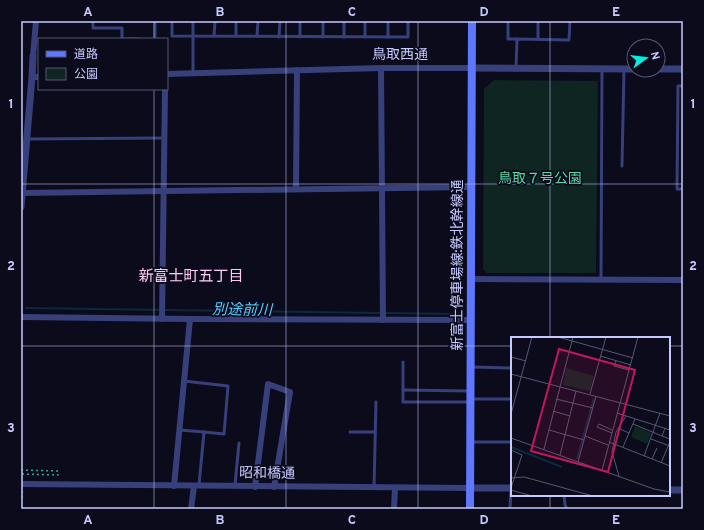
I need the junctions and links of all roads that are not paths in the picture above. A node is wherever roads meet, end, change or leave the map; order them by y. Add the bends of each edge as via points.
1 (36, 21) edge
2 (93, 21) edge
3 (155, 21) edge
4 (172, 21) edge
5 (193, 21) edge
6 (215, 21) edge
7 (236, 21) edge
8 (258, 21) edge
9 (280, 21) edge
10 (300, 21) edge
11 (323, 21) edge
12 (344, 21) edge
13 (365, 21) edge
14 (388, 21) edge
15 (408, 21) edge
16 (472, 21) edge
17 (508, 21) edge
18 (538, 21) edge
19 (570, 21) edge
20 (193, 36) junction
21 (214, 36) junction
22 (236, 36) junction
23 (257, 36) junction
24 (279, 36) junction
25 (300, 37) junction
26 (323, 37) junction
27 (344, 37) junction
28 (365, 37) junction
29 (388, 37) junction
30 (122, 38) edge
31 (154, 38) edge
32 (516, 39) junction
33 (538, 39) junction
34 (33, 56) joint
35 (381, 68) junction
36 (472, 68) junction
37 (516, 68) junction
38 (602, 69) junction
39 (624, 69) joint
40 (666, 69) edge
41 (683, 69) edge
42 (297, 70) junction
43 (193, 73) junction
44 (168, 74) edge
45 (36, 77) edge
46 (683, 86) edge
47 (165, 90) edge
48 (164, 138) junction
49 (27, 139) junction
50 (622, 166) dead end
51 (471, 187) junction
52 (382, 188) junction
53 (296, 189) junction
54 (683, 189) edge
55 (163, 191) junction
56 (22, 193) junction
57 (21, 207) edge
58 (471, 279) junction
59 (601, 280) junction
60 (683, 280) edge
61 (21, 317) edge
62 (162, 319) junction
63 (190, 320) junction
64 (382, 320) junction
65 (471, 320) junction
66 (403, 362) dead end
67 (471, 367) junction
68 (511, 368) edge
69 (184, 382) junction
70 (403, 390) junction
71 (471, 397) junction
72 (511, 399) edge
73 (376, 402) dead end
74 (180, 430) junction
75 (204, 432) junction
76 (350, 432) dead end
77 (375, 432) junction
78 (470, 442) junction
79 (511, 442) edge
80 (239, 443) dead end
81 (21, 484) edge
82 (174, 486) junction
83 (196, 486) junction
84 (234, 486) junction
85 (255, 487) junction
86 (274, 487) junction
87 (374, 488) junction
88 (395, 488) junction
89 (470, 488) junction
90 (511, 488) edge
91 (670, 490) edge
92 (683, 490) edge
93 (564, 496) edge
94 (191, 509) edge
95 (394, 509) edge
96 (470, 509) edge
97 (510, 509) edge
98 (567, 509) edge

1 - 34 street
2 - 30 lane via 93,28 122,28
3 - 31 lane
4 - 20 lane via 172,36
5 - 20 lane
6 - 21 lane
7 - 22 lane
8 - 23 lane
9 - 24 lane
10 - 25 lane
11 - 26 lane
12 - 27 lane
13 - 28 lane
14 - 29 lane
15 - 29 lane via 408,37
16 - 36 main road, 新富士停車場線:鉄北幹線通
17 - 32 lane via 508,39
18 - 33 lane
19 - 33 lane via 570,40
20 - 21 lane
20 - 43 lane
21 - 22 lane
22 - 23 lane
23 - 24 lane
24 - 25 lane
25 - 26 lane
26 - 27 lane
27 - 28 lane
28 - 29 lane
32 - 33 lane
32 - 37 lane
34 - 45 street
35 - 36 street, 鳥取西通
35 - 42 street, 鳥取西通
35 - 52 street
36 - 37 street, 鳥取西通
36 - 51 main road, 新富士停車場線:鉄北幹線通
37 - 38 street, 鳥取西通
38 - 39 street, 鳥取西通
38 - 59 lane
39 - 50 lane
40 - 41 street
42 - 43 street, 鳥取西通
42 - 53 street
43 - 44 street, 鳥取西通
45 - 49 street
46 - 54 lane via 678,86 678,188
47 - 48 street
48 - 49 lane
48 - 55 street
49 - 56 street
51 - 52 street
51 - 58 main road, 新富士停車場線:鉄北幹線通
52 - 53 street
52 - 64 street
53 - 55 street
55 - 56 street
55 - 62 street
56 - 57 street
58 - 59 street
58 - 65 main road, 新富士停車場線:鉄北幹線通
59 - 60 street
61 - 62 street
62 - 63 street
63 - 64 street
63 - 69 street
64 - 65 street
65 - 67 main road, 新富士停車場線:鉄北幹線通
66 - 70 lane
67 - 68 lane
67 - 71 main road, 新富士停車場線:鉄北幹線通
69 - 74 street
69 - 75 lane via 228,386 224,434
70 - 71 lane
70 - 71 lane via 404,402
71 - 72 lane
71 - 78 main road, 新富士停車場線:鉄北幹線通
73 - 77 lane
74 - 75 lane
74 - 82 street
75 - 83 lane
76 - 77 lane
77 - 87 lane
78 - 79 lane
78 - 89 main road, 新富士停車場線:鉄北幹線通
80 - 84 lane
81 - 82 street, 昭和橋通
82 - 83 street, 昭和橋通
83 - 84 street, 昭和橋通
83 - 94 street
84 - 85 street, 昭和橋通
85 - 86 street, 昭和橋通
85 - 86 street via 268,384 290,392
86 - 87 street, 昭和橋通
87 - 88 street, 昭和橋通
88 - 89 street, 昭和橋通
88 - 95 street
89 - 90 street, 昭和橋通
89 - 96 main road, 新富士停車場線:鉄北幹線通
90 - 97 lane
91 - 92 street
93 - 98 lane

